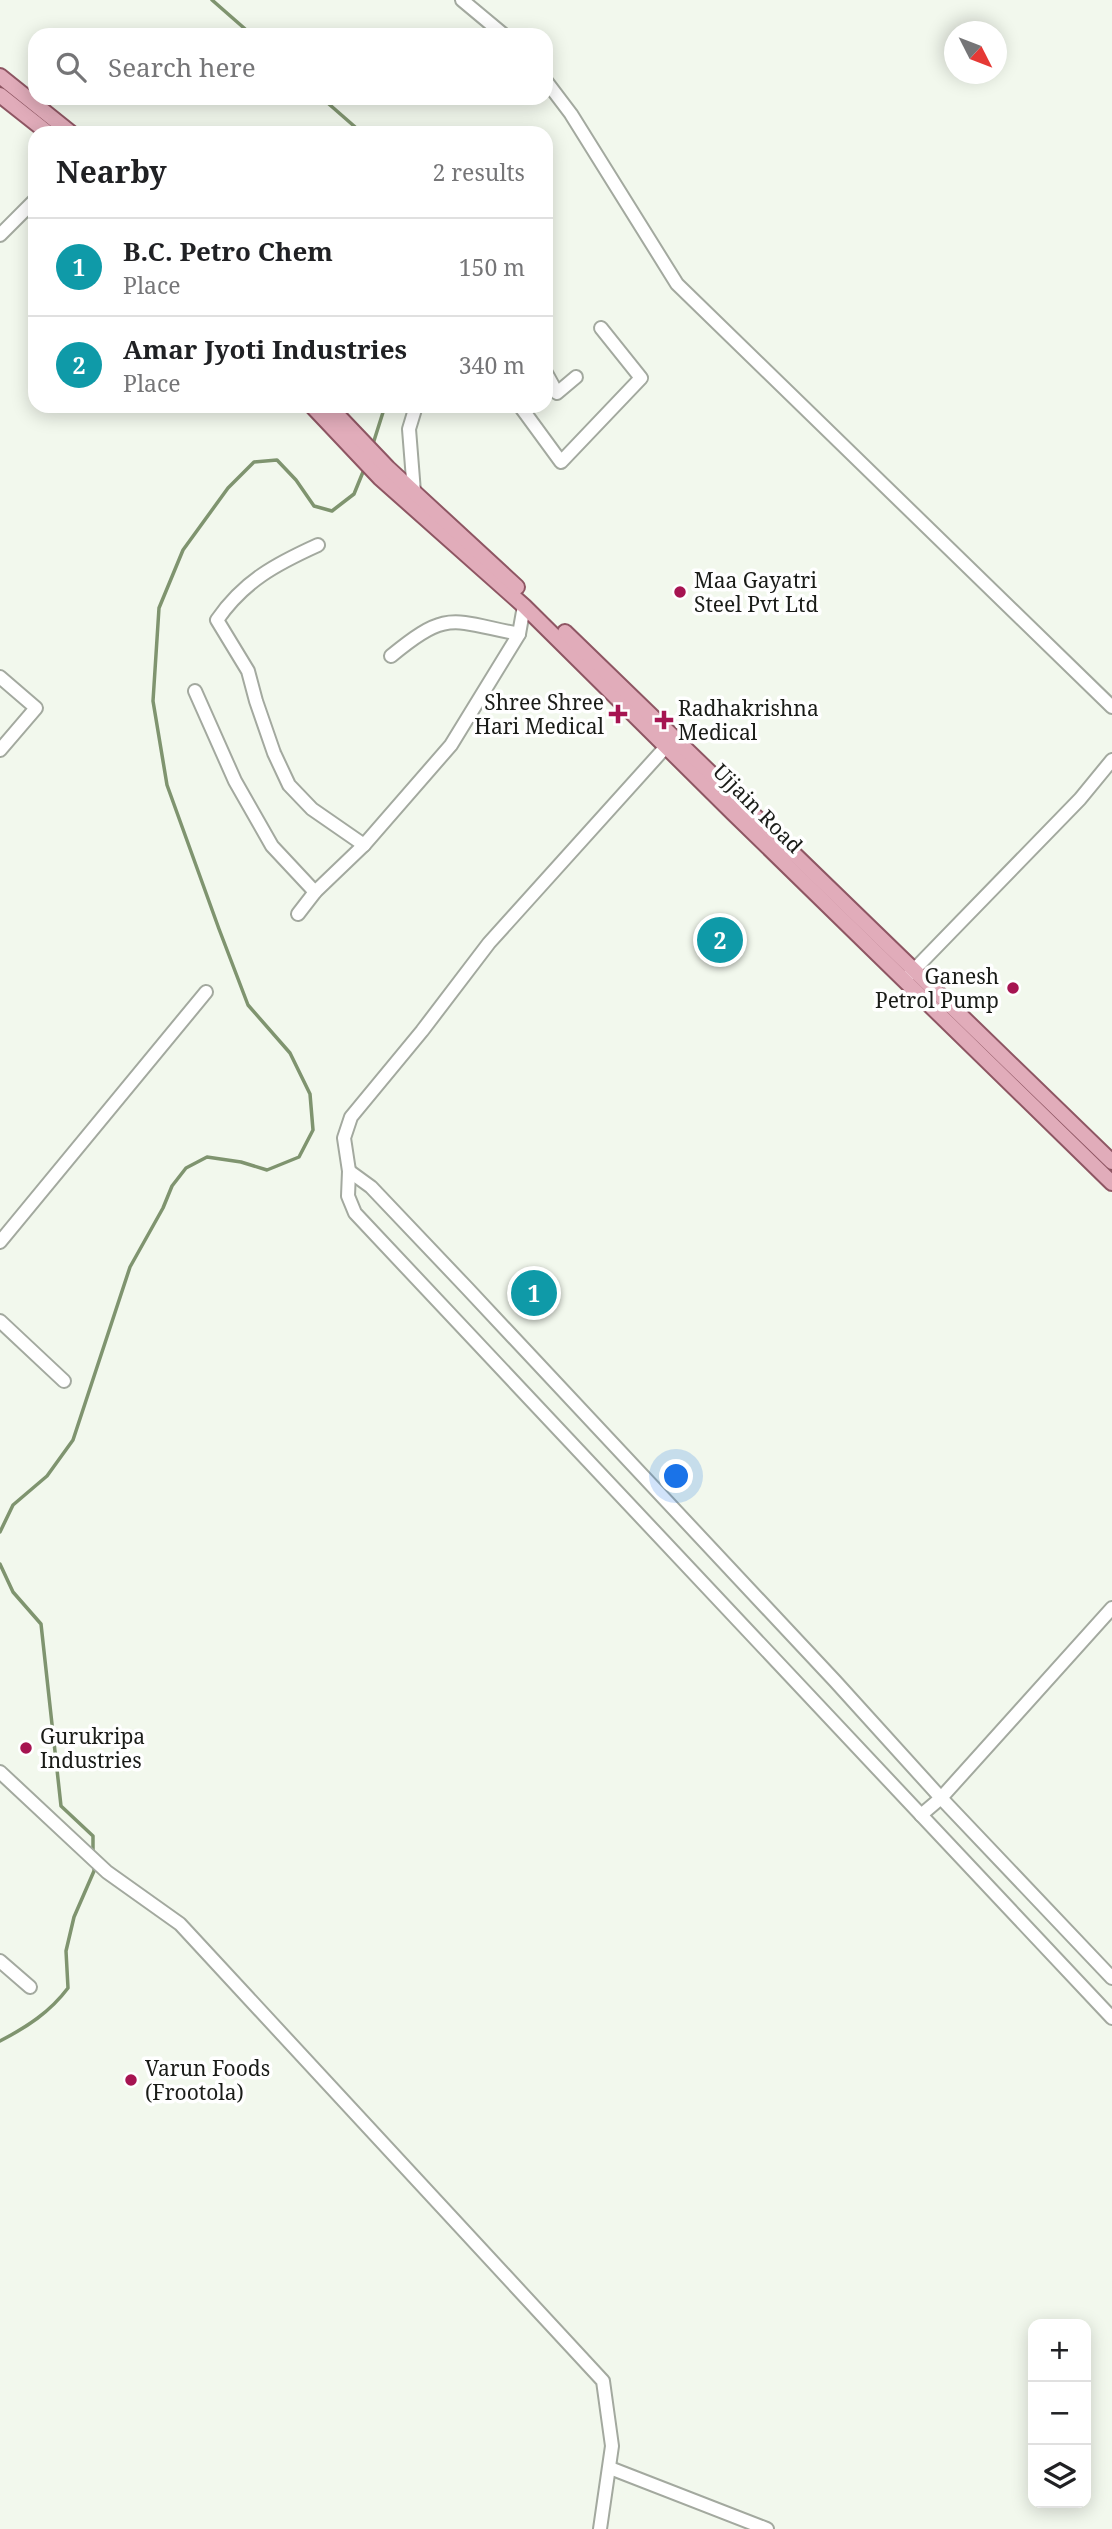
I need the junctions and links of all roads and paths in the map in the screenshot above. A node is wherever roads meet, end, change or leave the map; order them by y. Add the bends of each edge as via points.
1 (462, 0) edge
2 (495, 28) edge
3 (0, 76) edge
4 (553, 90) edge
5 (0, 95) edge
6 (28, 98) edge
7 (36, 105) edge
8 (39, 126) edge
9 (62, 126) edge
10 (28, 207) edge
11 (0, 235) edge
12 (601, 328) dead end
13 (576, 377) dead end
14 (553, 386) edge
15 (320, 413) edge
16 (334, 413) edge
17 (414, 413) edge
18 (525, 413) edge
19 (358, 447) junction
20 (384, 473) junction
21 (414, 492) junction
22 (318, 545) dead end
23 (524, 606) junction
24 (519, 634) junction
25 (391, 656) dead end
26 (0, 677) edge
27 (195, 691) dead end
28 (1112, 707) edge
29 (670, 742) junction
30 (0, 750) edge
31 (1112, 760) edge
32 (364, 845) junction
33 (315, 892) junction
34 (298, 914) dead end
35 (909, 975) junction
36 (206, 992) dead end
37 (1112, 1162) edge
38 (349, 1171) junction
39 (1112, 1183) edge
40 (0, 1242) edge
41 (0, 1321) edge
42 (64, 1381) dead end
43 (1112, 1608) edge
44 (0, 1772) edge
45 (941, 1798) junction
46 (922, 1815) junction
47 (0, 1961) edge
48 (1112, 1978) edge
49 (30, 1987) dead end
50 (1112, 2018) edge
51 (610, 2468) junction
52 (600, 2529) edge
53 (767, 2529) edge

1 - 2 street
3 - 6 main road
4 - 28 street via 677,284
5 - 8 main road
7 - 9 main road
10 - 11 street
12 - 18 street via 641,378 561,462
13 - 14 street via 557,393
15 - 19 main road, Ujjain Road
16 - 19 main road, Ujjain Road
17 - 21 street via 409,429
19 - 20 main road, Ujjain Road
20 - 21 main road, Ujjain Road
20 - 23 main road, Ujjain Road
21 - 29 main road, Ujjain Road via 510,580
22 - 32 street via 275,564 248,584 217,620 248,671 289,785 312,809
23 - 24 street
23 - 29 main road, Ujjain Road
24 - 25 street via 468,622 442,623 423,631
24 - 32 street via 451,746
26 - 30 street via 36,708
27 - 33 street via 235,781 272,846
29 - 35 main road, Ujjain Road
29 - 38 street via 489,943 351,1117 344,1138
31 - 35 street via 1080,799
32 - 33 street
33 - 34 street
35 - 37 main road, Ujjain Road
35 - 39 main road, Ujjain Road
36 - 40 street
38 - 45 street via 371,1187 467,1288
38 - 46 street via 348,1196 355,1213
41 - 42 street
43 - 45 street
44 - 51 street via 107,1872 180,1924 603,2381 612,2446
45 - 46 street
45 - 48 street
46 - 50 street
47 - 49 street
51 - 52 street
51 - 53 street

